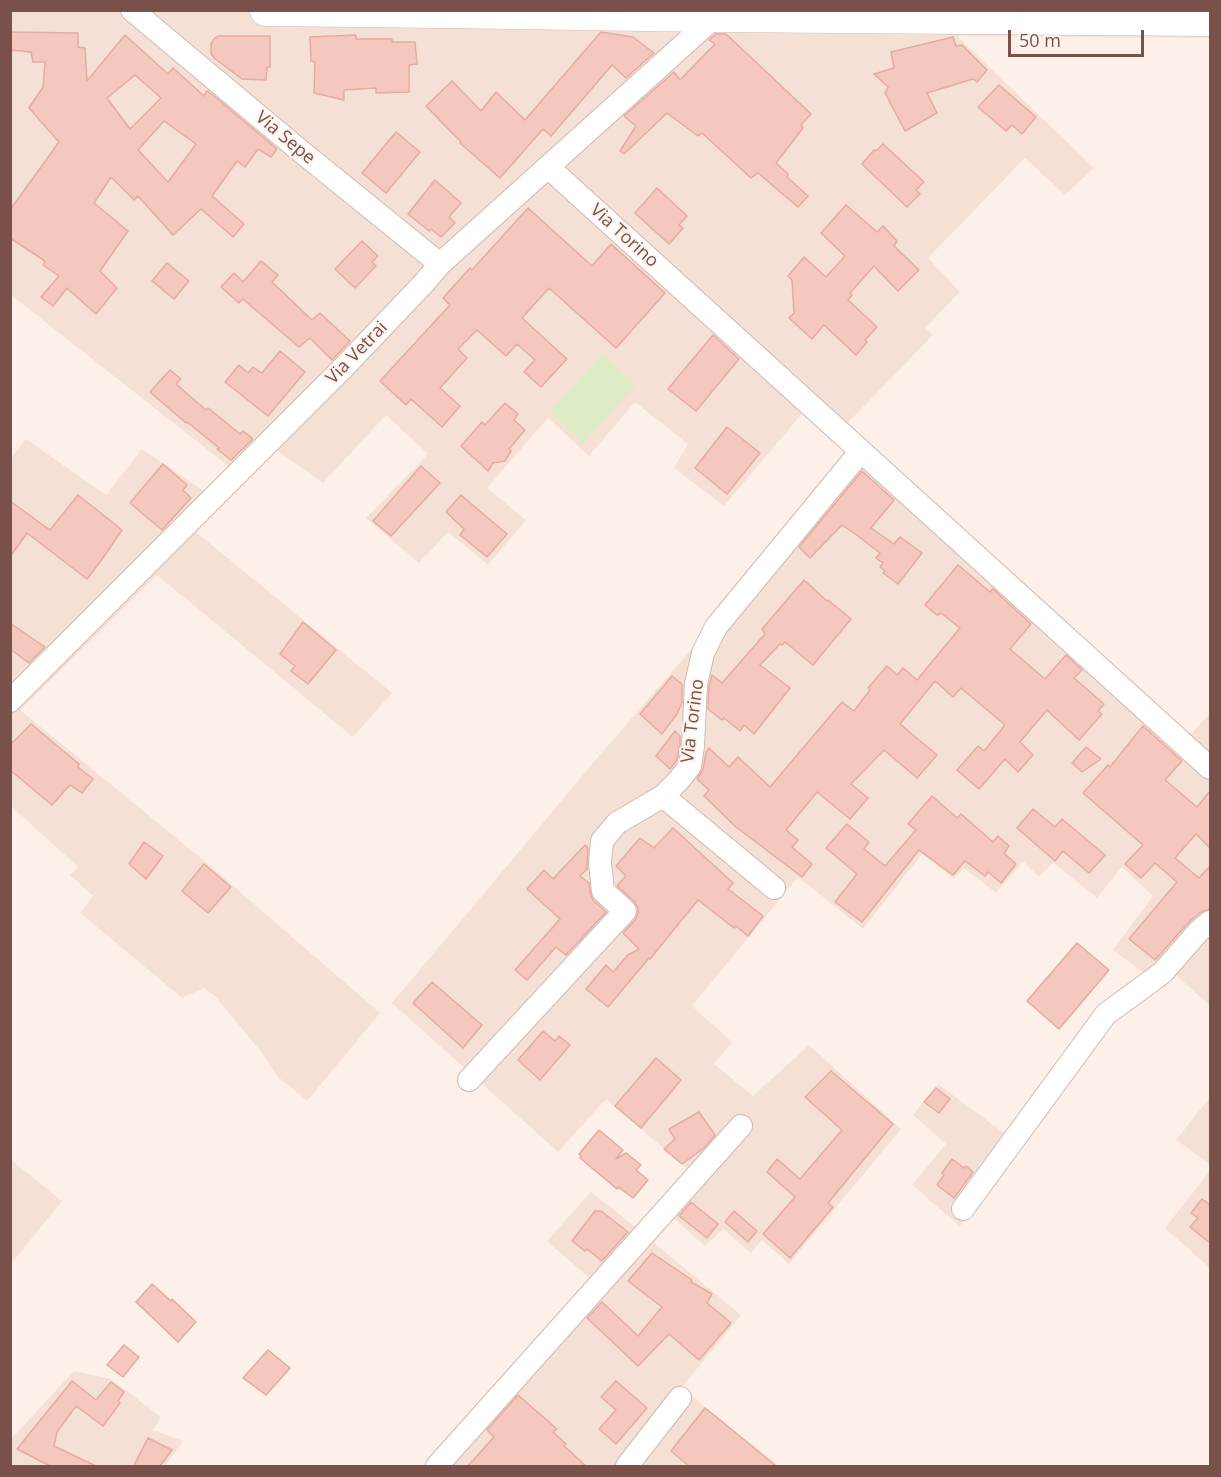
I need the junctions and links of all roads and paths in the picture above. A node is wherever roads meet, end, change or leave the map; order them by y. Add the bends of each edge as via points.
1 (132, 10) edge
2 (266, 10) edge
3 (718, 13) edge
4 (1210, 20) edge
5 (548, 167) junction
6 (440, 264) junction
7 (861, 451) junction
8 (10, 701) edge
9 (1210, 768) edge
10 (663, 796) junction
11 (774, 888) dead end
12 (1210, 922) edge
13 (470, 1080) dead end
14 (741, 1126) dead end
15 (963, 1209) dead end
16 (680, 1398) dead end
17 (437, 1467) edge
18 (627, 1467) edge

1 - 6 street, Via Sepe
2 - 3 main road
3 - 4 main road
3 - 5 street, Via Vetrai
5 - 6 street, Via Vetrai
5 - 7 street, Via Torino
6 - 8 street, Via Vetrai via 344,367
7 - 9 street, Via Torino
7 - 10 street, Via Torino via 716,627 703,653 696,684 690,766
10 - 11 street
10 - 13 street, Via Torino via 617,823 602,841 603,891 625,911
12 - 15 street via 1163,972 1106,1014
14 - 17 street
16 - 18 street

